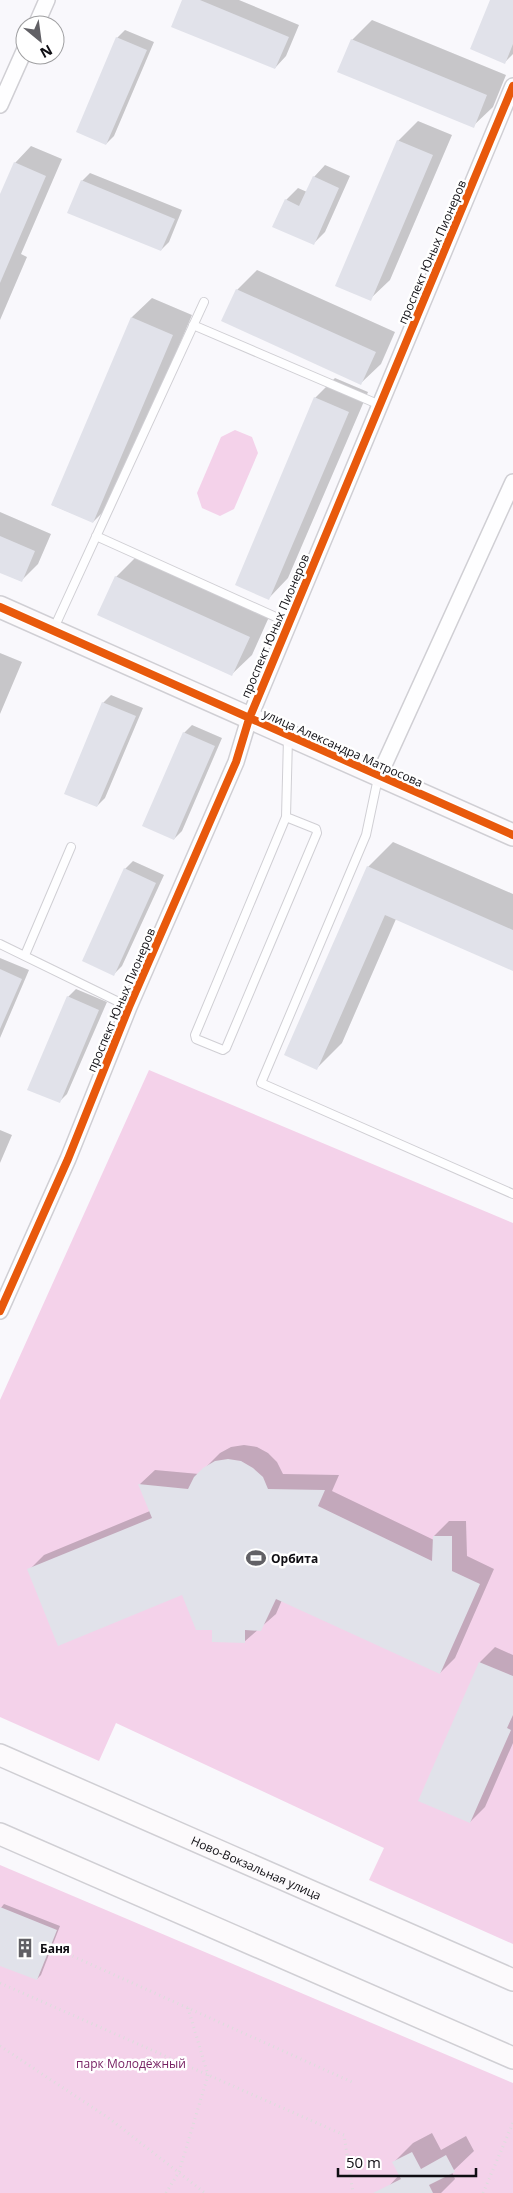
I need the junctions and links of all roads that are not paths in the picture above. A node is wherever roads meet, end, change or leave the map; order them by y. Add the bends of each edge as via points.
1 (47, 0) edge
2 (40, 15) edge
3 (18, 65) edge
4 (513, 86) edge
5 (0, 105) edge
6 (204, 302) dead end
7 (193, 325) junction
8 (380, 405) junction
9 (513, 482) edge
10 (96, 536) junction
11 (0, 606) edge
12 (289, 622) junction
13 (54, 630) junction
14 (248, 718) junction
15 (288, 736) junction
16 (379, 776) junction
17 (286, 817) junction
18 (513, 835) edge
19 (71, 847) dead end
20 (0, 944) edge
21 (25, 955) junction
22 (129, 1007) junction
23 (513, 1194) edge
24 (0, 1311) edge
25 (0, 1755) edge
26 (0, 1834) edge
27 (513, 1980) edge
28 (513, 2058) edge

1 - 2 street
3 - 5 street
4 - 8 street, проспект Юных Пионеров
6 - 7 lane
7 - 8 lane
7 - 10 lane
8 - 12 street, проспект Юных Пионеров
9 - 16 street
10 - 12 lane
10 - 13 lane
11 - 13 main road, улица Александра Матросова
12 - 14 street, проспект Юных Пионеров
13 - 14 main road, улица Александра Матросова
14 - 15 main road, улица Александра Матросова
14 - 22 street, проспект Юных Пионеров via 236,762
15 - 16 main road, улица Александра Матросова
15 - 17 lane
16 - 18 main road, улица Александра Матросова
16 - 23 lane via 366,835 260,1083
17 - 17 lane via 194,1035 196,1039 223,1050 317,833 316,829
19 - 21 lane
20 - 21 lane
21 - 22 lane
22 - 24 street, проспект Юных Пионеров via 68,1159
25 - 27 main road, Ново-Вокзальная улица
26 - 28 main road

